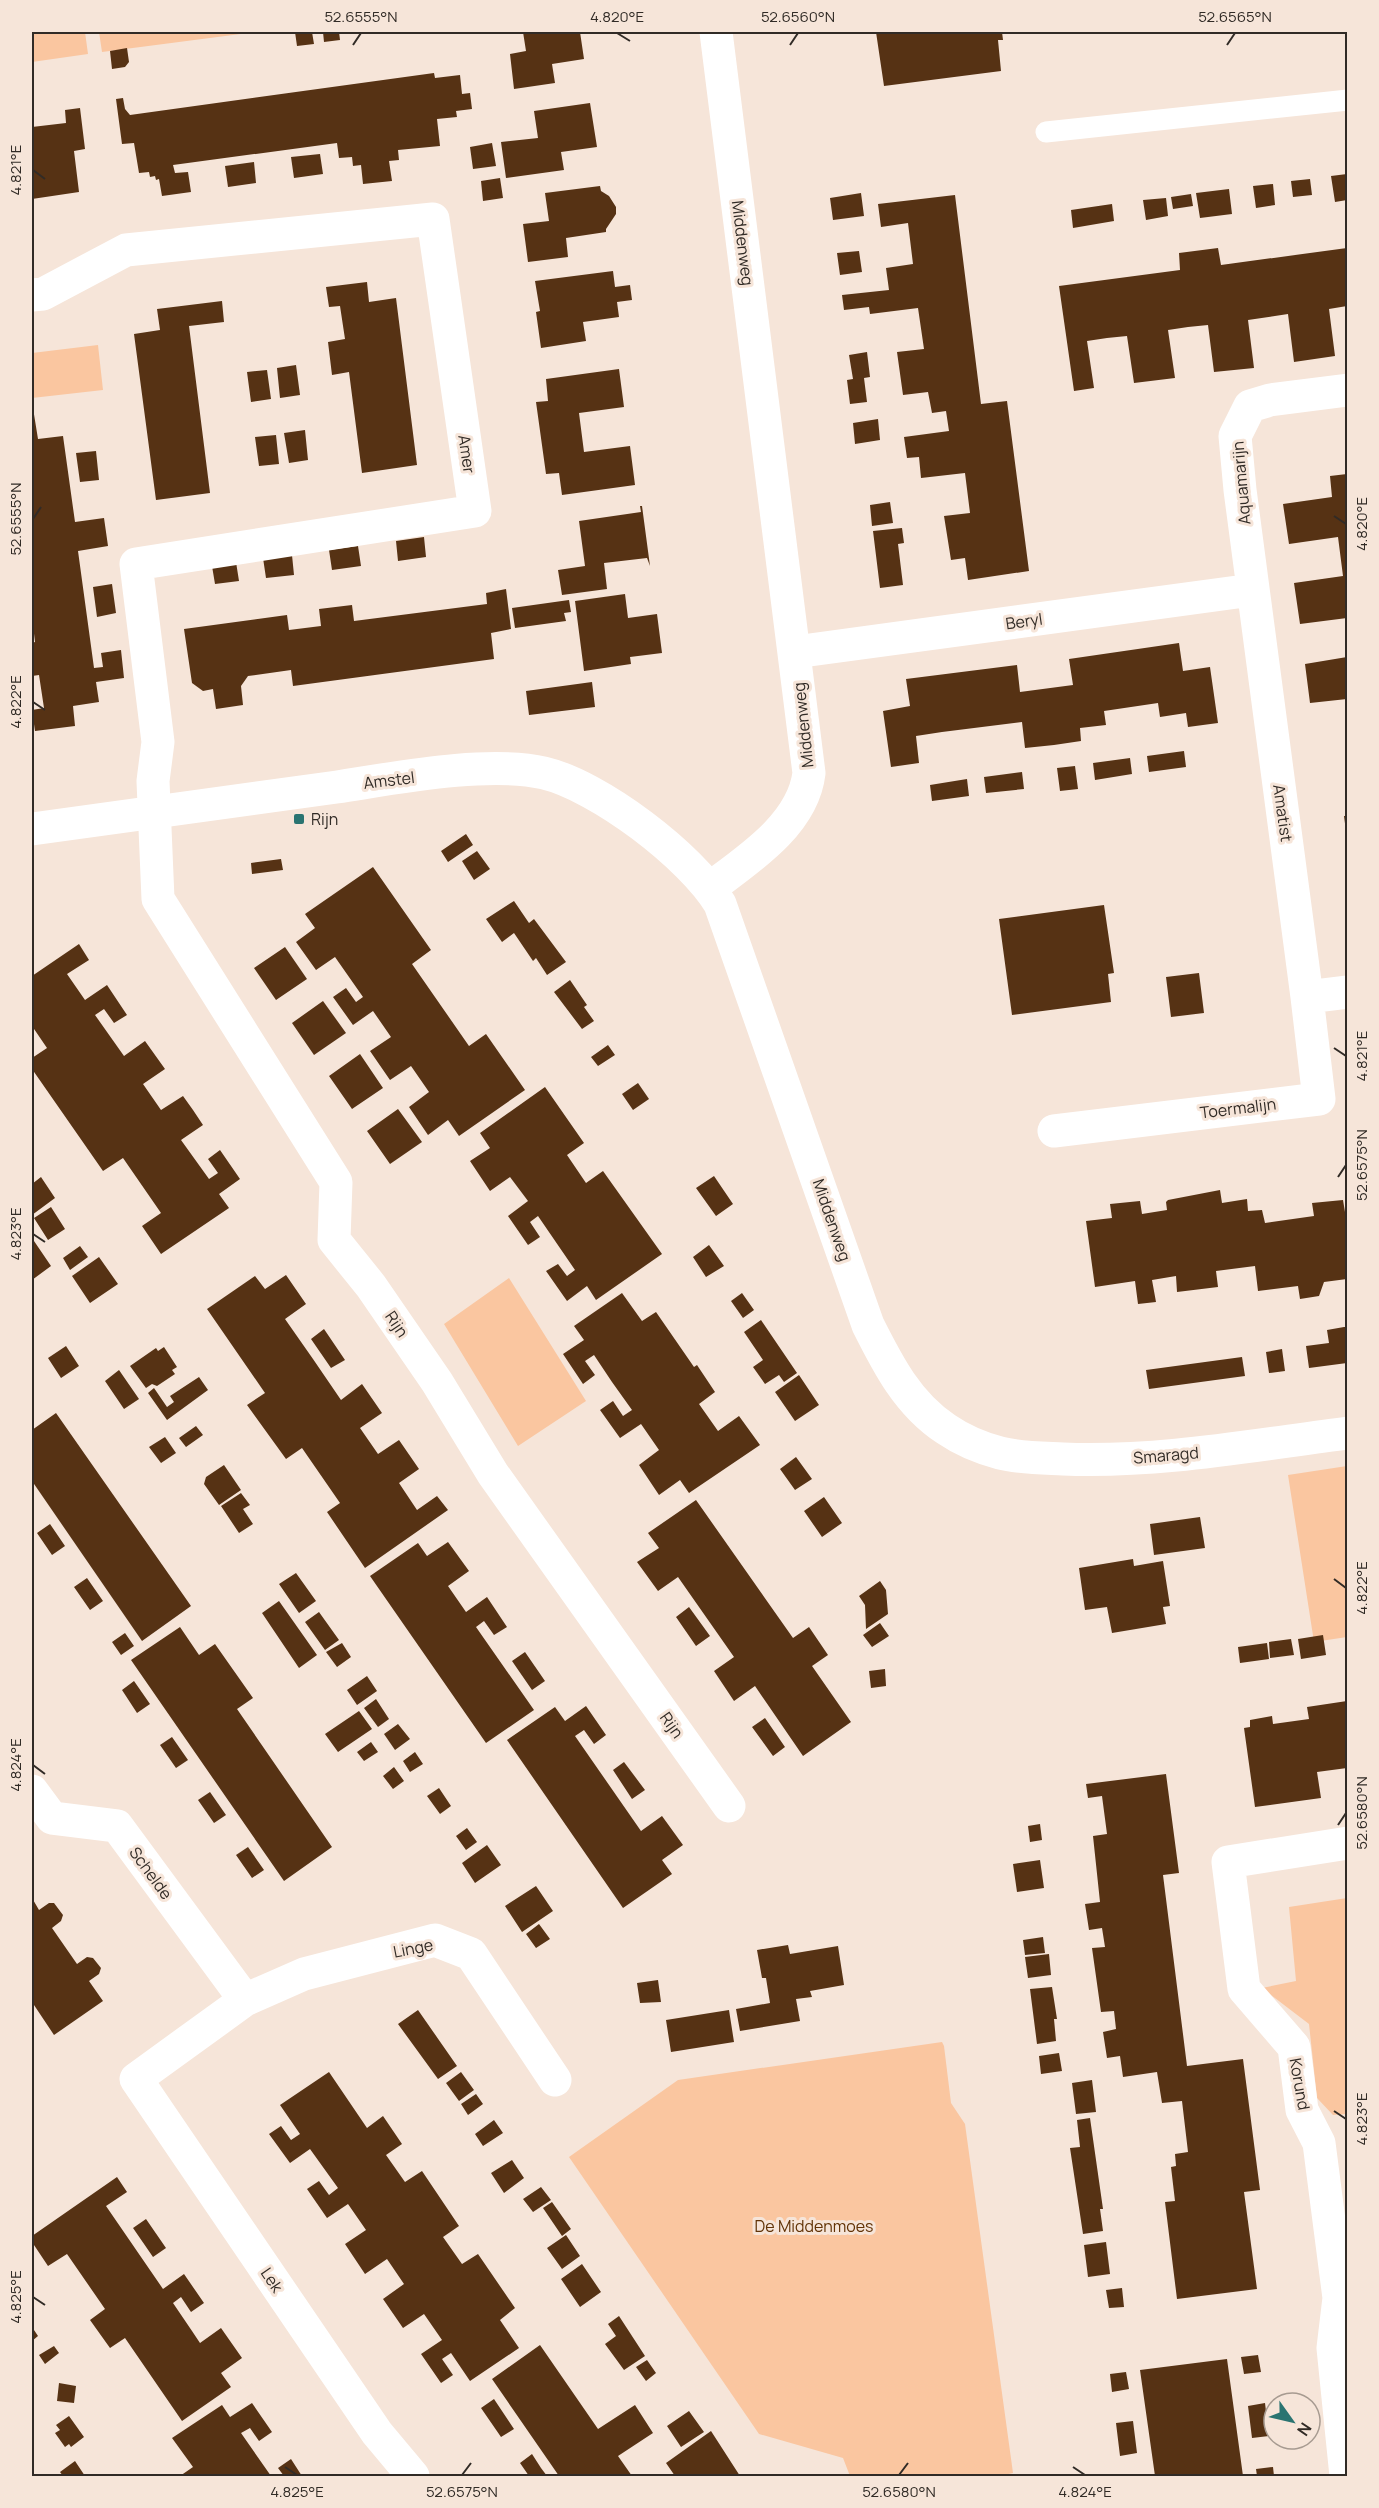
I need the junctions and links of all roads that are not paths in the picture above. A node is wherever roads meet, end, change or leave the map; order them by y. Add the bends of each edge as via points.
1 (716, 32) edge
2 (1347, 100) edge
3 (1046, 132) dead end
4 (32, 295) edge
5 (1347, 390) edge
6 (1252, 590) junction
7 (795, 652) junction
8 (154, 812) junction
9 (32, 829) edge
10 (710, 888) junction
11 (1347, 992) edge
12 (1307, 997) junction
13 (1054, 1131) dead end
14 (1347, 1433) edge
15 (984, 1448) joint
16 (32, 1791) edge
17 (729, 1806) dead end
18 (1347, 1843) edge
19 (245, 2000) junction
20 (136, 2079) joint
21 (555, 2080) dead end
22 (413, 2476) edge
23 (1346, 2476) edge

1 - 7 street, Middenweg
2 - 3 lane
4 - 8 street, Amer via 44,294 126,250 433,219 476,512 136,564 158,742
5 - 6 street, Aquamarijn via 1250,406 1235,436
6 - 7 street, Beryl
6 - 12 street, Amatist
7 - 10 street, Middenweg via 808,760 807,787 780,830
8 - 9 street, Amstel
8 - 10 street, Amstel via 406,777 525,770 546,774 602,800 683,857
8 - 17 street, Rijn via 158,899 336,1182 334,1240 437,1382 493,1474
10 - 15 street, Middenweg via 727,920 868,1325 909,1395 945,1428
11 - 12 street
12 - 13 street, Toermalijn via 1319,1099
14 - 15 street, Smaragd via 1140,1458 1022,1457
16 - 19 street, Schelde via 52,1818 117,1826
18 - 23 street, Korund via 1228,1862 1244,1989 1294,2047 1302,2110 1319,2143 1339,2298 1333,2348
19 - 20 street, Linge
19 - 21 street, Linge via 304,1974 435,1941 471,1954
20 - 22 street, Lek via 377,2433

